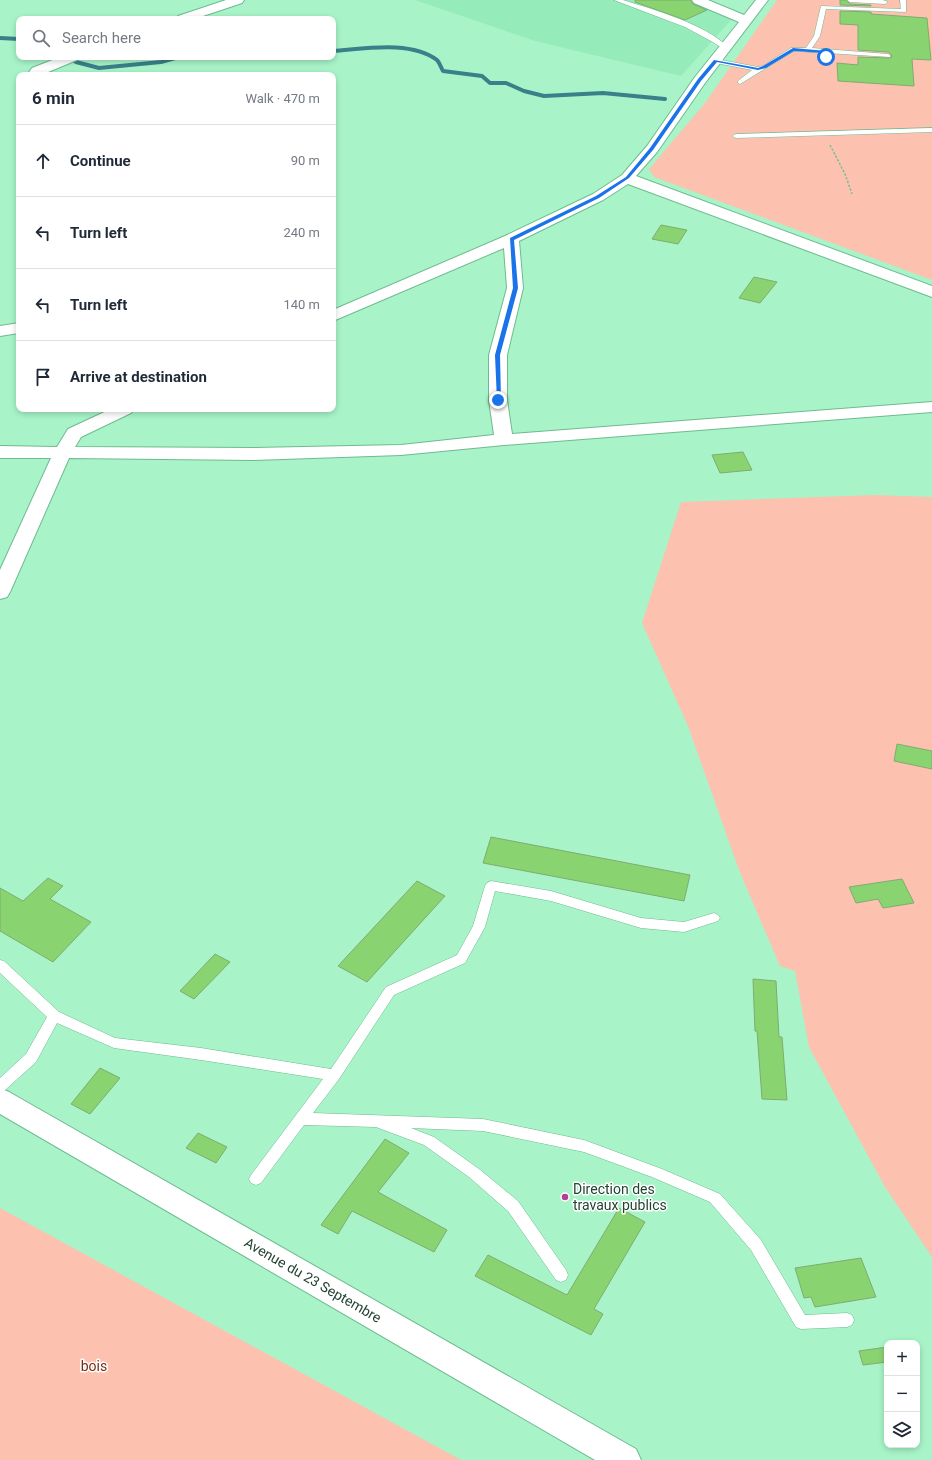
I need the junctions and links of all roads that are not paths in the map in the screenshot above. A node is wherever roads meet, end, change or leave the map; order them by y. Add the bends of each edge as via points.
1 (238, 0) edge
2 (617, 0) edge
3 (698, 0) edge
4 (761, 0) edge
5 (850, 0) edge
6 (903, 2) edge
7 (191, 16) edge
8 (746, 21) junction
9 (726, 48) junction
10 (807, 51) junction
11 (826, 52) junction
12 (888, 56) dead end
13 (64, 60) edge
14 (827, 60) dead end
15 (716, 61) junction
16 (758, 69) junction
17 (36, 72) edge
18 (740, 82) dead end
19 (932, 130) edge
20 (736, 136) dead end
21 (627, 178) junction
22 (511, 239) junction
23 (932, 292) edge
24 (336, 315) edge
25 (16, 328) edge
26 (0, 331) edge
27 (932, 407) edge
28 (119, 412) edge
29 (504, 440) junction
30 (0, 452) edge
31 (63, 452) junction
32 (0, 592) edge
33 (714, 918) dead end
34 (0, 965) edge
35 (54, 1016) junction
36 (334, 1075) junction
37 (0, 1086) edge
38 (0, 1100) edge
39 (301, 1119) junction
40 (376, 1121) junction
41 (256, 1179) dead end
42 (561, 1275) dead end
43 (846, 1320) dead end
44 (625, 1460) edge

1 - 7 street
2 - 9 lane via 692,26
3 - 8 street
4 - 8 street
5 - 6 lane
6 - 10 lane via 904,11 823,7 818,36
8 - 9 street
9 - 15 street
10 - 11 lane
10 - 16 lane via 793,50
11 - 12 lane
11 - 14 lane
13 - 17 street
15 - 16 lane
15 - 21 street via 652,149
16 - 18 lane
19 - 20 lane
21 - 22 street via 598,197
21 - 23 street
22 - 24 street
22 - 29 street via 515,288 498,355 498,400
25 - 26 street
27 - 29 street
28 - 31 street via 74,433
29 - 31 street via 401,450 254,454
30 - 31 street
31 - 32 street
33 - 36 lane via 684,927 641,924 551,896 491,886 480,927 460,959 390,991
34 - 35 lane
35 - 36 lane via 114,1043
35 - 37 lane via 30,1058
36 - 39 lane
38 - 44 street, Avenue du 23 Septembre
39 - 40 lane
39 - 41 lane
40 - 42 lane via 429,1141 474,1172 513,1206
40 - 43 lane via 483,1125 584,1146 656,1172 715,1198 756,1245 801,1322

